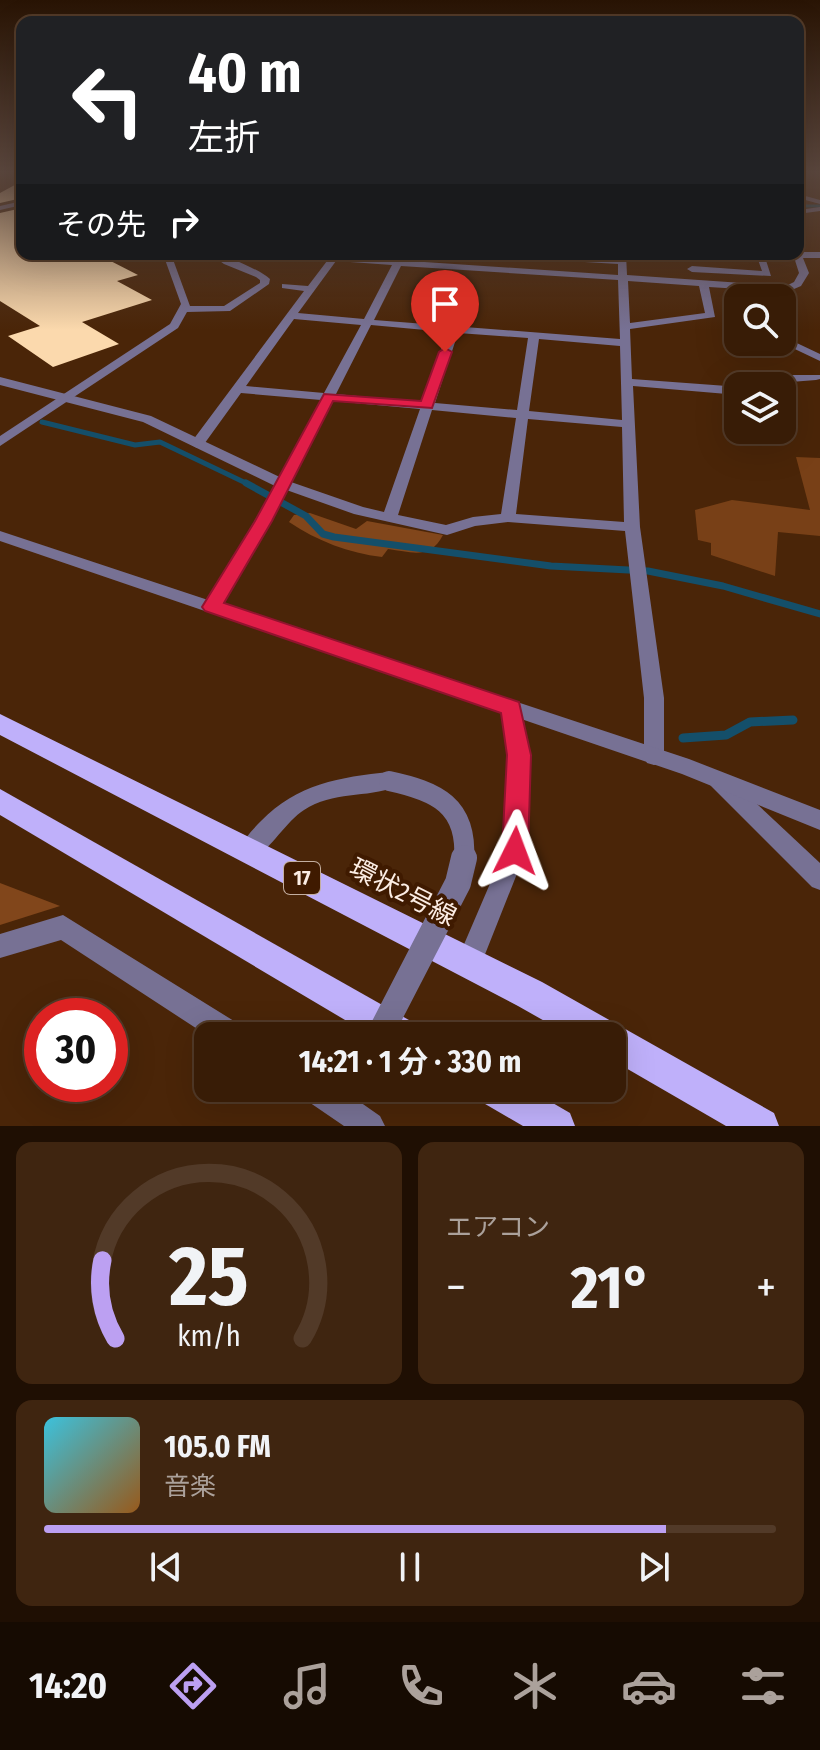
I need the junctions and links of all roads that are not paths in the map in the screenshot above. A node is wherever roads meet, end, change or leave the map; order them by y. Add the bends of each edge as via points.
1 (169, 260) edge
2 (220, 260) edge
3 (332, 260) joint
4 (622, 260) edge
5 (762, 260) edge
6 (800, 260) edge
7 (397, 265) junction
8 (692, 269) dead end
9 (623, 279) junction
10 (704, 285) junction
11 (285, 286) dead end
12 (311, 289) junction
13 (183, 309) junction
14 (292, 316) junction
15 (367, 321) junction
16 (454, 328) junction
17 (534, 335) junction
18 (624, 335) junction
19 (796, 346) edge
20 (820, 358) edge
21 (816, 377) dead end
22 (796, 378) edge
23 (0, 381) edge
24 (626, 382) junction
25 (240, 389) junction
26 (724, 390) edge
27 (329, 397) junction
28 (65, 398) junction
29 (427, 405) junction
30 (523, 415) junction
31 (628, 424) junction
32 (3, 438) edge
33 (197, 444) junction
34 (283, 484) junction
35 (508, 518) junction
36 (389, 519) junction
37 (632, 527) junction
38 (0, 536) edge
39 (212, 607) junction
40 (512, 708) junction
41 (0, 724) edge
42 (654, 757) junction
43 (717, 780) junction
44 (0, 801) edge
45 (820, 820) edge
46 (249, 851) junction
47 (820, 879) edge
48 (0, 946) edge
49 (469, 963) junction
50 (210, 1022) edge
51 (380, 1022) edge
52 (386, 1022) edge
53 (577, 1022) edge
54 (626, 1049) edge
55 (352, 1102) edge
56 (517, 1102) edge
57 (370, 1126) edge
58 (557, 1126) edge
59 (761, 1126) edge

1 - 13 street via 186,304
2 - 13 street via 269,282 226,309
3 - 7 street
3 - 12 street
4 - 9 street
5 - 8 street via 768,274
6 - 10 street via 804,273 787,289
7 - 9 street
7 - 15 street
9 - 10 street
9 - 18 street
10 - 18 street via 711,315
11 - 12 street
12 - 14 street
13 - 28 street via 174,326
14 - 15 street
14 - 25 street
15 - 16 street
15 - 27 street
16 - 17 street
16 - 29 street
17 - 18 street
17 - 30 street
18 - 24 street
19 - 20 street
21 - 22 street
23 - 28 street
24 - 26 street
24 - 31 street
25 - 27 street
25 - 33 street
27 - 29 street
27 - 34 street
28 - 32 street
28 - 33 street via 147,419
29 - 30 street
29 - 36 street
30 - 31 street
30 - 35 street
31 - 37 street
33 - 34 street
34 - 36 street
34 - 39 street
35 - 36 street via 447,530
35 - 37 street
37 - 42 street via 654,698
38 - 39 street
39 - 40 street
40 - 42 street
40 - 49 street via 519,755 515,851
41 - 46 main road, 環状2号線 / 17
42 - 43 street
43 - 45 street
43 - 47 street
44 - 51 main road
46 - 49 main road, 環状2号線 / 17
46 - 52 street, bridge via 290,804 329,787 389,781 416,786 439,797 458,815 467,838 465,863
48 - 50 street via 63,927
49 - 53 main road, 環状2号線 / 17
54 - 59 main road
55 - 57 street
56 - 58 main road

